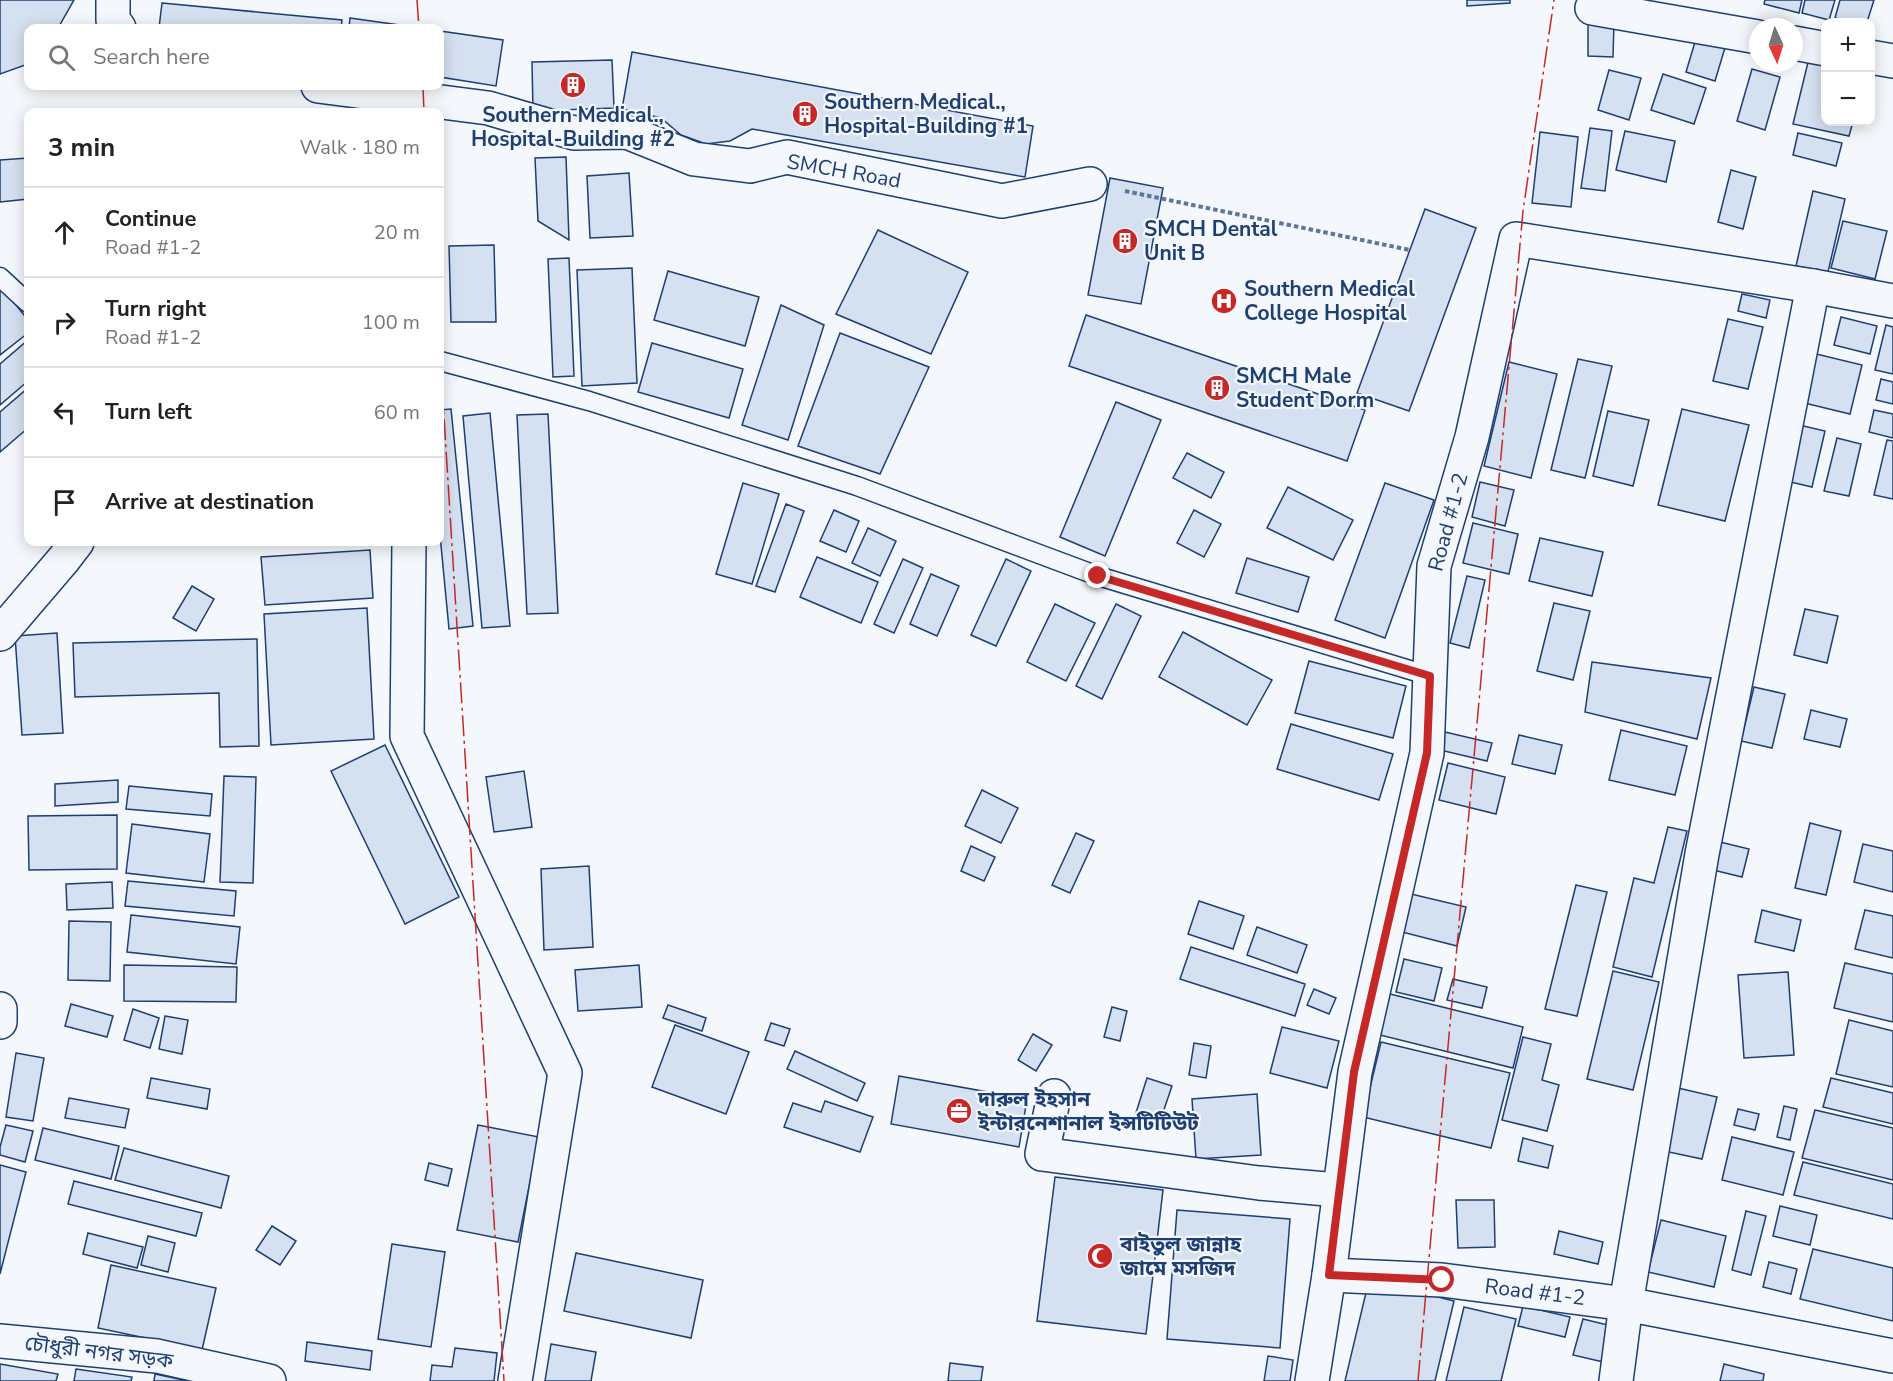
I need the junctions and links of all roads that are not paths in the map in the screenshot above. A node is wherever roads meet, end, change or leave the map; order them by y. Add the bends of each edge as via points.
1 (113, 0) edge
2 (1592, 8) dead end
3 (116, 24) edge
4 (1749, 35) edge
5 (1803, 45) edge
6 (1821, 48) edge
7 (1875, 58) edge
8 (1893, 61) edge
9 (349, 90) edge
10 (1090, 184) road end
11 (0, 277) edge
12 (1813, 286) junction
13 (24, 299) edge
14 (1893, 301) edge
15 (444, 362) edge
16 (74, 546) edge
17 (409, 546) edge
18 (0, 634) edge
19 (1430, 676) junction
20 (0, 1009) edge
21 (0, 1022) edge
22 (1054, 1096) dead end
23 (1338, 1190) junction
24 (1329, 1275) junction
25 (1626, 1304) junction
26 (0, 1341) edge
27 (1893, 1356) edge
28 (269, 1381) edge
29 (515, 1381) edge
30 (1312, 1381) edge
31 (1616, 1381) edge

1 - 3 street via 112,20
2 - 4 street
5 - 6 street
7 - 8 street
9 - 10 street, SMCH Road via 488,108 574,133 627,132 694,159 750,166 787,157 1002,201
11 - 13 lane
12 - 14 street
12 - 19 street, Road #1-2 via 1516,239 1472,437 1434,566
12 - 25 street via 1702,854
15 - 19 lane via 589,402 857,486 1098,576
16 - 18 street
17 - 29 street via 407,736 566,1073
19 - 23 street, Road #1-2 via 1427,753 1354,1072
20 - 21 street
22 - 23 street via 1042,1154
23 - 24 street, Road #1-2
24 - 25 street, Road #1-2 via 1442,1280
24 - 30 street
25 - 27 street, Road #1-2
25 - 31 street
26 - 28 street, চৌধুরী নগর সড়ক via 157,1356

